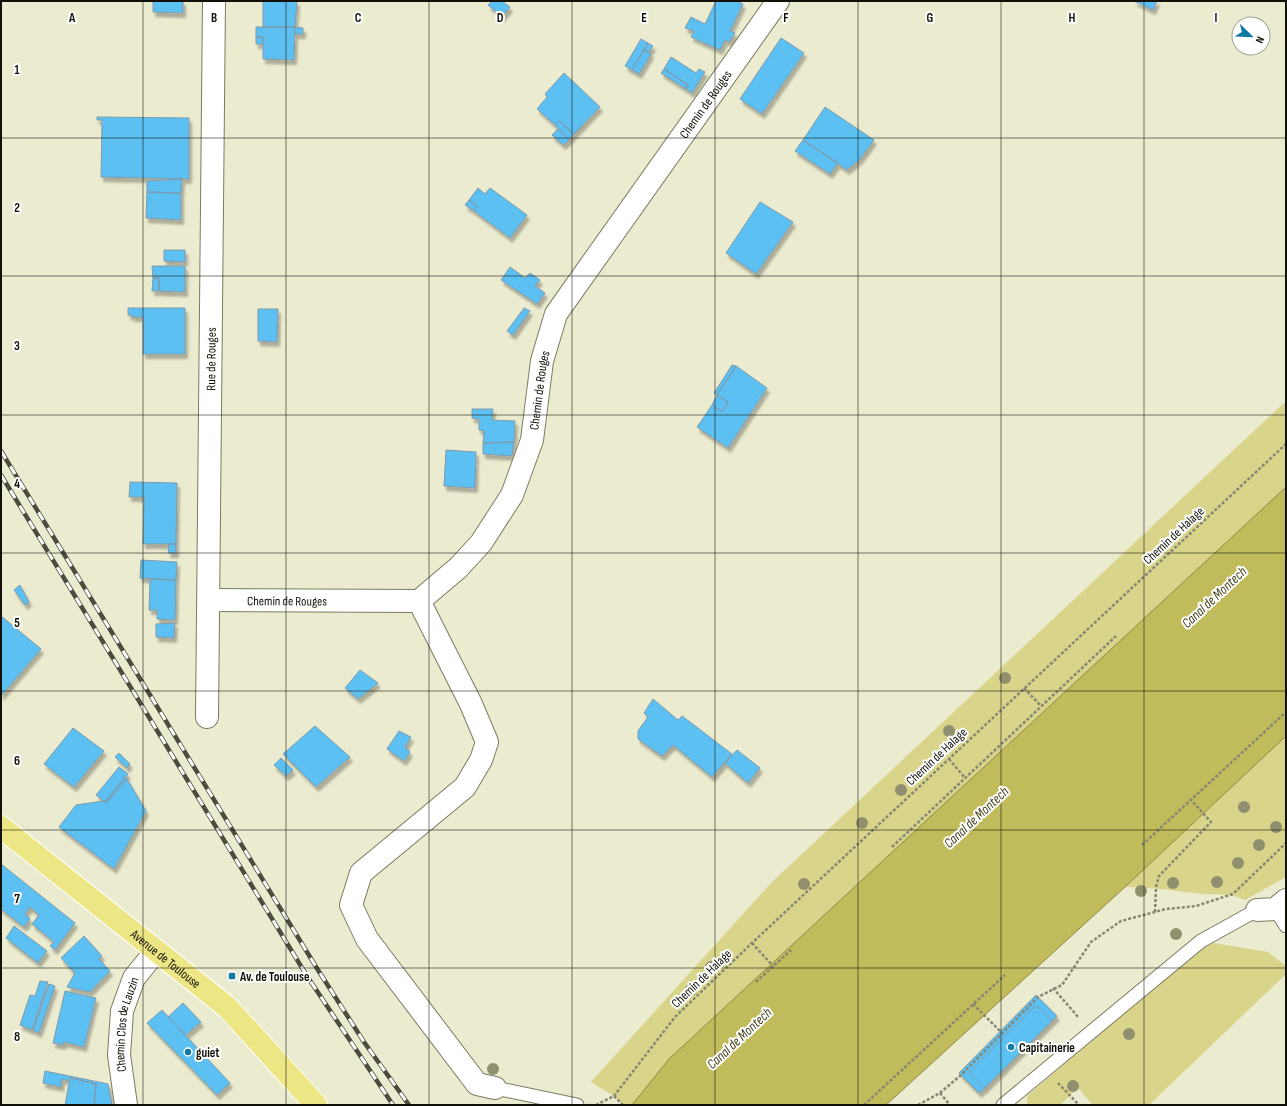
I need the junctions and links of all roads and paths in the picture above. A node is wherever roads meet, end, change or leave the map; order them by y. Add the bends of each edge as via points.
1 (214, 1) edge
2 (778, 1) edge
3 (1286, 444) edge
4 (209, 600) junction
5 (419, 602) junction
6 (1116, 636) dead end
7 (1024, 688) junction
8 (1041, 706) junction
9 (1286, 712) edge
10 (207, 718) dead end
11 (948, 758) junction
12 (965, 778) junction
13 (1191, 800) junction
14 (1, 826) edge
15 (1286, 843) edge
16 (1142, 845) dead end
17 (892, 847) dead end
18 (1276, 911) edge
19 (1155, 912) junction
20 (752, 943) junction
21 (791, 950) dead end
22 (156, 951) junction
23 (773, 966) junction
24 (1005, 975) dead end
25 (756, 982) dead end
26 (1053, 988) junction
27 (973, 1004) junction
28 (1091, 1032) junction
29 (1003, 1034) junction
30 (1046, 1070) junction
31 (495, 1088) joint
32 (940, 1093) junction
33 (614, 1096) junction
34 (126, 1105) edge
35 (316, 1105) edge
36 (577, 1105) edge
37 (596, 1105) edge
38 (623, 1105) edge
39 (864, 1105) edge
40 (918, 1105) edge
41 (950, 1105) edge
42 (1003, 1105) edge
43 (1079, 1105) edge

1 - 4 street, Rue de Rouges
2 - 5 street, Chemin de Rouges via 556,314 542,361 532,440 512,495 481,543 458,568
3 - 7 path, Chemin de Halage
4 - 5 street, Chemin de Rouges
4 - 10 street, Rue de Rouges
5 - 31 street via 471,704 487,742 481,760 465,787 361,873 351,905 367,939 477,1084
6 - 8 path
7 - 8 path
7 - 11 path, Chemin de Halage
8 - 12 path
9 - 13 path
11 - 12 path
11 - 20 path, Chemin de Halage
12 - 17 path
13 - 16 path
13 - 19 path via 1211,822 1159,876
14 - 22 main road, Avenue de Toulouse
15 - 19 path via 1233,894 1196,906
18 - 28 lane via 1201,941
19 - 26 path via 1121,921 1091,942 1062,985
20 - 23 path
20 - 33 path, Chemin de Halage via 675,1017
21 - 23 path
22 - 34 street, Chemin Clos de Lauzin via 134,978 122,1011 118,1056
22 - 35 main road, Avenue de Toulouse via 227,1007
23 - 25 path
24 - 27 path
26 - 28 path
26 - 29 path via 1038,997
27 - 29 path
27 - 39 path
28 - 30 lane
29 - 32 path
30 - 42 lane
30 - 43 path
31 - 36 lane
32 - 40 path
32 - 41 path
33 - 37 path
33 - 38 path

